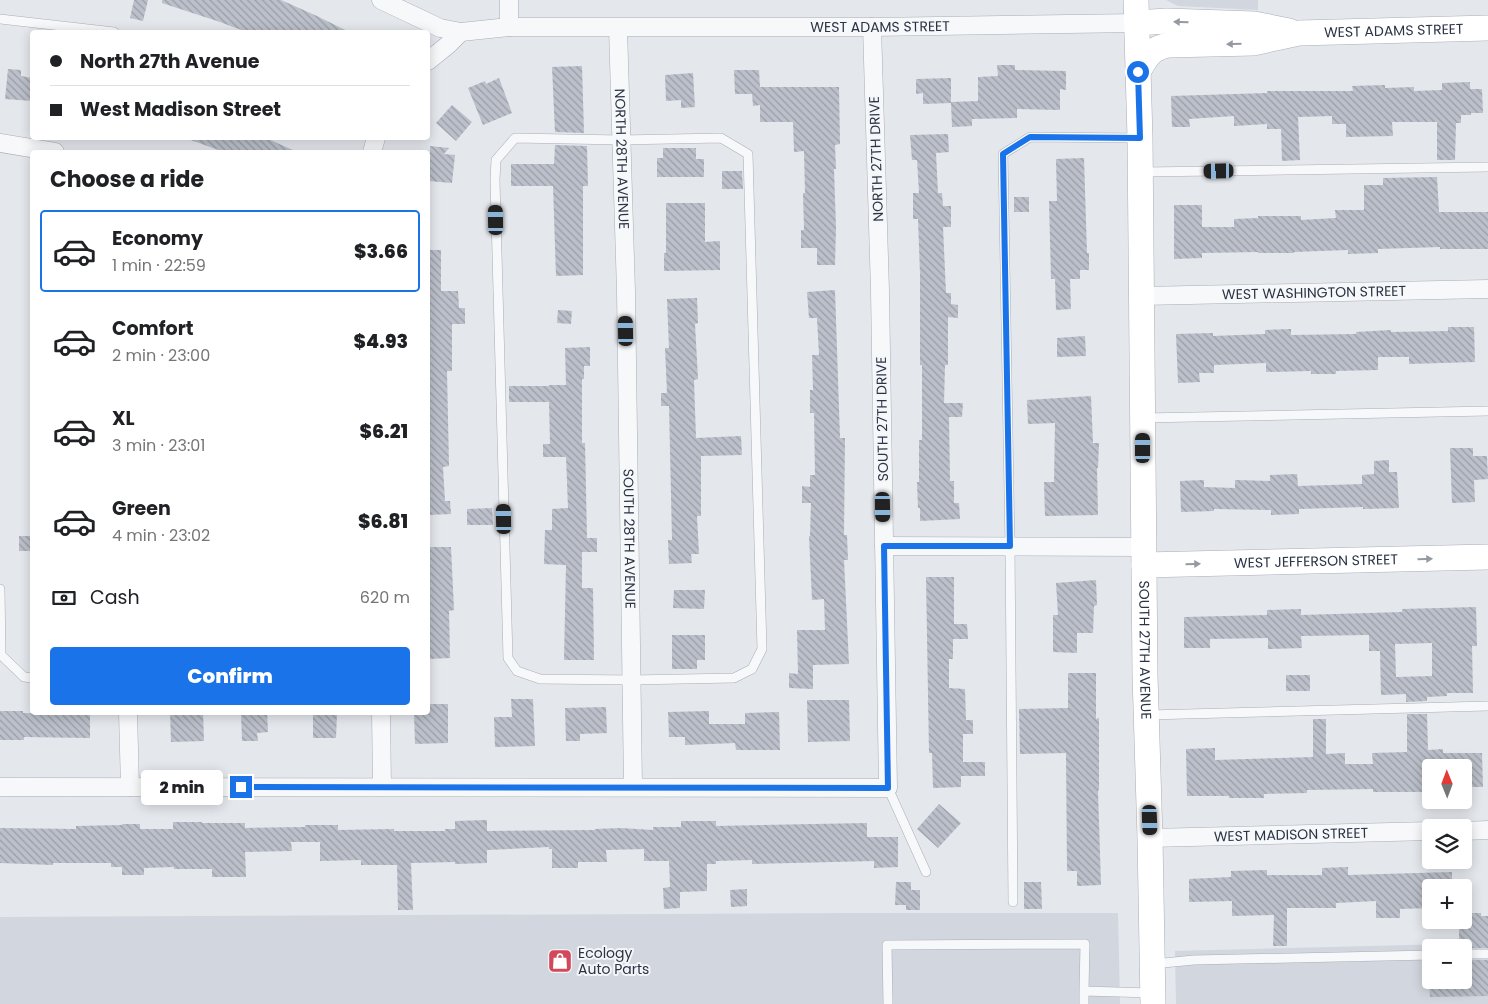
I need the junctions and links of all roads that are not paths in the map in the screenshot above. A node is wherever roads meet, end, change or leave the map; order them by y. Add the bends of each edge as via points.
1 (381, 0) edge
2 (509, 0) edge
3 (1136, 12) edge
4 (0, 18) edge
5 (872, 27) junction
6 (509, 28) junction
7 (618, 28) junction
8 (1488, 28) edge
9 (98, 30) edge
10 (460, 32) junction
11 (1299, 33) junction
12 (430, 59) edge
13 (1138, 72) junction
14 (1140, 138) junction
15 (621, 140) junction
16 (0, 143) edge
17 (43, 150) edge
18 (1488, 167) edge
19 (1140, 172) junction
20 (1488, 289) edge
21 (880, 291) joint
22 (626, 292) joint
23 (1142, 296) junction
24 (1488, 411) edge
25 (1143, 418) junction
26 (884, 546) junction
27 (1010, 546) junction
28 (1144, 556) junction
29 (1488, 558) edge
30 (0, 589) edge
31 (30, 678) edge
32 (632, 680) junction
33 (1488, 706) edge
34 (128, 715) edge
35 (380, 715) edge
36 (1146, 715) junction
37 (0, 787) edge
38 (130, 787) junction
39 (382, 787) junction
40 (634, 787) junction
41 (888, 788) junction
42 (1488, 830) edge
43 (1422, 831) edge
44 (1472, 831) edge
45 (1150, 838) junction
46 (926, 872) dead end
47 (1013, 902) dead end
48 (1472, 954) edge
49 (1488, 954) edge
50 (1422, 955) edge
51 (1152, 964) junction
52 (1084, 991) junction
53 (1153, 999) edge
54 (888, 1004) edge
55 (1084, 1004) edge

1 - 10 street, WEST ADAMS STREET via 440,28
2 - 6 street
3 - 5 street, WEST ADAMS STREET via 1096,25
11 -> 3 main road, WEST ADAMS STREET via 1254,24 1167,22
3 - 13 main road, SOUTH 27TH AVENUE
4 - 9 lane
5 - 7 street, WEST ADAMS STREET
5 - 21 street, NORTH 27TH DRIVE
6 - 7 street, WEST ADAMS STREET
6 - 10 street, WEST ADAMS STREET
7 - 15 street, NORTH 28TH AVENUE
8 - 11 main road, WEST ADAMS STREET
10 - 12 street
11 -> 13 main road, WEST ADAMS STREET via 1253,43 1158,47 1145,59
13 - 14 main road, SOUTH 27TH AVENUE
14 - 19 main road, SOUTH 27TH AVENUE
14 - 27 lane via 1030,137 1003,154
15 - 22 street, NORTH 28TH AVENUE
15 - 32 lane via 515,138 496,160 495,180 508,658 517,671 540,679
15 - 32 lane via 721,138 748,154 762,649 752,669 734,678
16 - 17 street
18 - 19 lane
19 - 23 main road, SOUTH 27TH AVENUE
20 - 23 street, WEST WASHINGTON STREET
21 - 26 street, SOUTH 27TH DRIVE
22 - 32 street, SOUTH 28TH AVENUE
23 - 25 main road, SOUTH 27TH AVENUE
24 - 25 lane
25 - 28 main road, SOUTH 27TH AVENUE
26 - 27 street, WEST JEFFERSON STREET
26 - 41 street, SOUTH 27TH DRIVE
27 - 28 street, WEST JEFFERSON STREET
27 - 47 lane
28 -> 29 main road, WEST JEFFERSON STREET
28 - 36 main road, SOUTH 27TH AVENUE
30 - 31 lane via 1,655 24,677
32 - 40 street, SOUTH 28TH AVENUE
33 - 36 lane
34 - 38 street
35 - 39 street
36 - 45 main road, SOUTH 27TH AVENUE
37 - 38 street
38 - 39 street
39 - 40 street
40 - 41 street
41 - 46 lane
42 - 44 street
43 - 45 street, WEST MADISON STREET
45 - 51 main road, SOUTH 27TH AVENUE
48 - 49 lane
50 - 51 lane via 1194,960
51 - 53 main road, SOUTH 27TH AVENUE
52 - 53 lane
52 - 54 lane via 1084,944 887,945
52 - 55 lane

